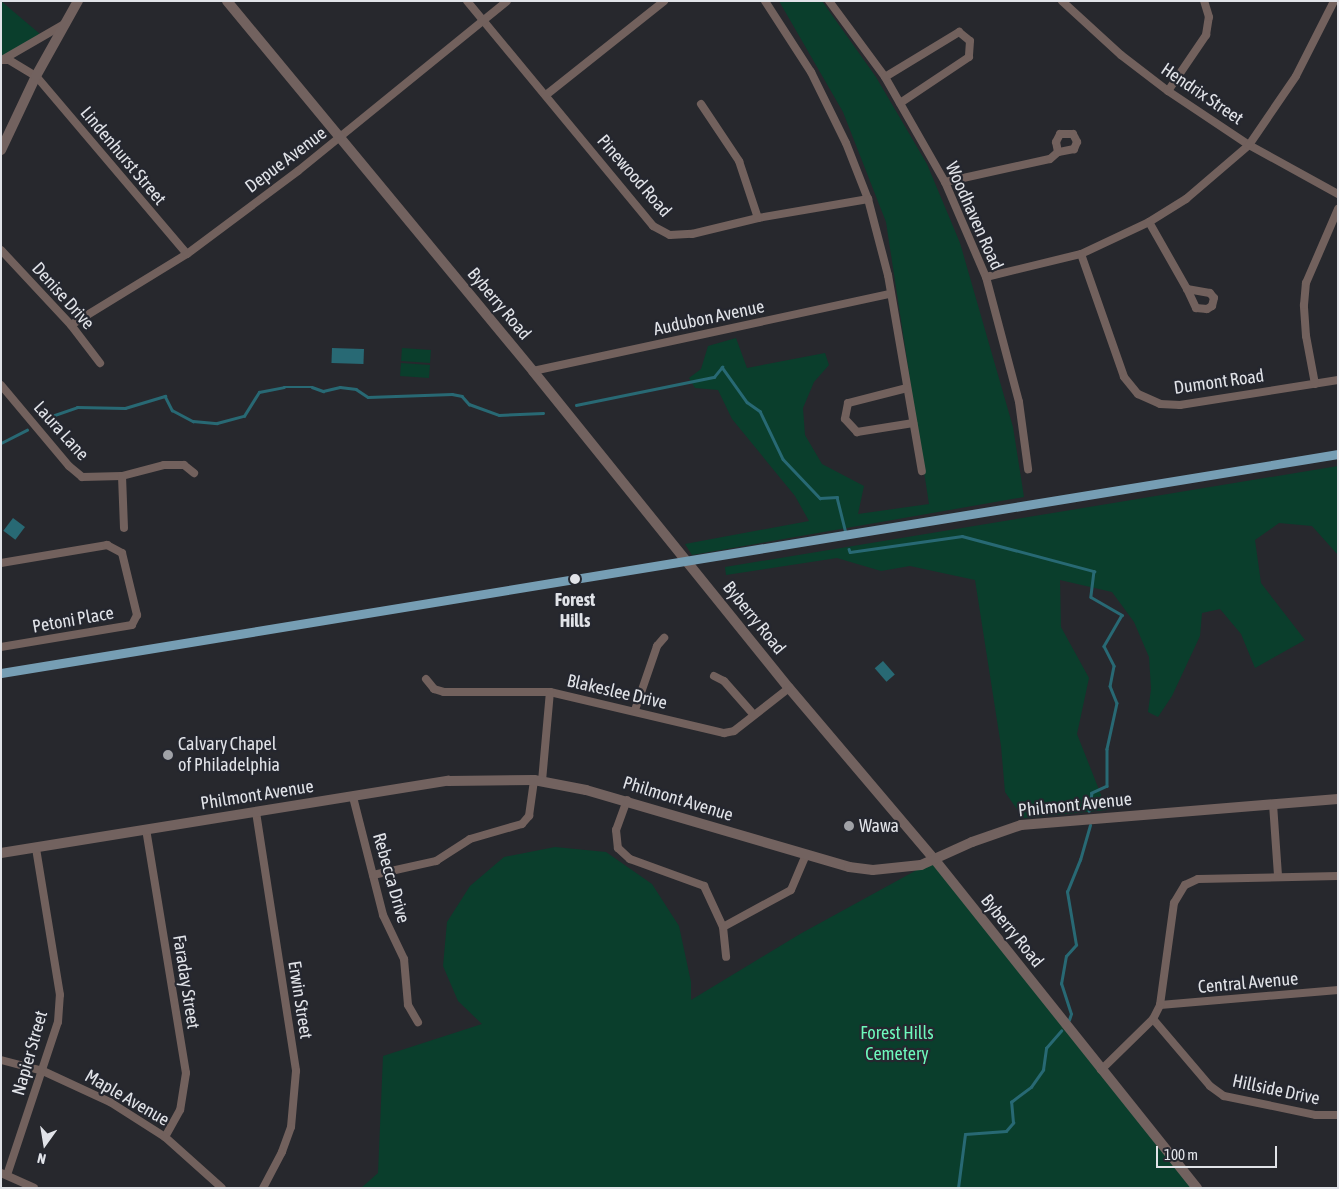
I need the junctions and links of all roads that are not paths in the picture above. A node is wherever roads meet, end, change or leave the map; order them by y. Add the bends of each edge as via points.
1 (78, 1) edge
2 (227, 1) edge
3 (467, 1) edge
4 (507, 1) edge
5 (664, 1) edge
6 (765, 1) edge
7 (829, 1) edge
8 (1062, 1) edge
9 (1204, 1) edge
10 (1334, 1) edge
11 (484, 20) junction
12 (66, 23) junction
13 (2, 60) edge
14 (36, 76) junction
15 (886, 77) junction
16 (1168, 92) junction
17 (546, 95) junction
18 (900, 103) junction
19 (701, 104) dead end
20 (340, 138) junction
21 (1249, 144) junction
22 (1, 150) edge
23 (1058, 152) dead end
24 (945, 182) junction
25 (1338, 194) edge
26 (868, 199) junction
27 (1338, 209) edge
28 (758, 218) junction
29 (1149, 222) junction
30 (1, 250) edge
31 (187, 254) junction
32 (1081, 254) junction
33 (986, 277) junction
34 (1187, 289) dead end
35 (890, 294) junction
36 (71, 326) junction
37 (100, 363) dead end
38 (533, 371) junction
39 (1338, 380) edge
40 (1315, 384) junction
41 (1, 385) edge
42 (907, 388) junction
43 (913, 424) junction
44 (1028, 469) dead end
45 (922, 471) dead end
46 (194, 473) dead end
47 (122, 476) junction
48 (124, 528) dead end
49 (1, 563) edge
50 (664, 638) dead end
51 (1, 647) edge
52 (714, 676) dead end
53 (426, 679) dead end
54 (789, 688) junction
55 (550, 692) junction
56 (635, 710) junction
57 (754, 715) junction
58 (538, 781) junction
59 (353, 797) junction
60 (1338, 799) edge
61 (627, 800) junction
62 (1273, 804) junction
63 (256, 812) junction
64 (146, 829) junction
65 (36, 848) junction
66 (1, 853) edge
67 (806, 854) junction
68 (936, 860) junction
69 (373, 875) junction
70 (1278, 876) junction
71 (1338, 876) edge
72 (723, 927) junction
73 (726, 957) dead end
74 (1338, 990) edge
75 (1160, 1005) junction
76 (1152, 1019) junction
77 (418, 1022) dead end
78 (1, 1060) edge
79 (1101, 1070) junction
80 (43, 1072) junction
81 (1338, 1116) edge
82 (165, 1137) junction
83 (4, 1174) edge
84 (34, 1188) edge
85 (222, 1188) edge
86 (263, 1188) edge
87 (1198, 1188) edge

1 - 12 main road
2 - 20 main road, Byberry Road
3 - 11 street, Pinewood Road
4 - 11 street, Depue Avenue
5 - 17 street
6 - 26 street via 811,72 846,142
7 - 15 street, Woodhaven Road
8 - 16 street, Hendrix Street via 1121,55
9 - 16 street via 1208,22 1206,34
10 - 21 street via 1296,76
11 - 17 street, Pinewood Road
11 - 20 street, Depue Avenue
12 - 13 street
12 - 14 main road
13 - 14 street, Lindenhurst Street via 9,60
14 - 22 main road
14 - 31 street, Lindenhurst Street
15 - 18 street, Woodhaven Road
15 - 18 street via 959,32 970,41 969,57
16 - 21 street, Hendrix Street
17 - 28 street, Pinewood Road via 653,226 670,235 692,234
18 - 24 street, Woodhaven Road
19 - 28 street via 739,161
20 - 31 street, Depue Avenue
20 - 38 main road, Byberry Road
21 - 25 street, Hendrix Street
21 - 29 street via 1186,198
23 - 24 street via 1050,158
24 - 33 street, Woodhaven Road
26 - 28 street, Pinewood Road
26 - 35 street
27 - 40 street via 1306,283 1306,336
29 - 32 street
29 - 34 street
30 - 36 street, Denise Drive
31 - 36 street, Depue Avenue
32 - 33 street
32 - 40 street, Dumont Road via 1124,377 1138,394 1160,404 1180,405
33 - 44 street, Woodhaven Road via 1019,402
35 - 38 street, Audubon Avenue
35 - 42 street
36 - 37 street, Denise Drive
38 - 54 main road, Byberry Road
39 - 40 street, Dumont Road
41 - 47 street, Laura Lane via 82,477
42 - 43 street
42 - 43 street via 848,403 845,418 857,432
43 - 45 street
46 - 47 street, Laura Lane via 184,465 164,465
47 - 48 street
49 - 51 street, Petoni Place via 108,546 116,549 122,553 137,615 132,625
50 - 56 street via 657,646
52 - 57 street via 724,681
53 - 55 street, Blakeslee Drive via 434,689 444,692
54 - 57 street, Blakeslee Drive
54 - 68 main road, Byberry Road
55 - 56 street, Blakeslee Drive
55 - 58 street
56 - 57 street, Blakeslee Drive via 724,733 734,731
58 - 59 main road, Philmont Avenue via 448,781
58 - 61 main road, Philmont Avenue
58 - 69 street via 529,816 522,824 470,839 436,861
59 - 63 main road, Philmont Avenue
59 - 69 street, Rebecca Drive
60 - 62 main road, Philmont Avenue
61 - 67 main road, Philmont Avenue
61 - 72 street via 616,830 618,848 630,859 704,886 713,899
62 - 68 main road, Philmont Avenue via 1021,825 972,842
62 - 70 street
63 - 64 main road, Philmont Avenue
63 - 86 street, Erwin Street via 296,1071 291,1126
64 - 65 main road, Philmont Avenue
64 - 82 street, Faraday Street via 186,1073 180,1110
65 - 66 main road, Philmont Avenue
65 - 80 street, Napier Street via 60,995 58,1022
67 - 68 main road, Philmont Avenue via 873,870 910,868
67 - 72 street via 791,890
68 - 79 main road, Byberry Road
69 - 77 street, Rebecca Drive via 389,931 401,948 408,1005
70 - 71 street
70 - 75 street via 1198,879 1185,885 1174,903
72 - 73 street
74 - 75 street, Central Avenue
75 - 76 street
76 - 79 street
76 - 81 street, Hillside Drive via 1210,1086 1224,1096 1297,1112
78 - 80 street, Maple Avenue
79 - 87 main road, Byberry Road
80 - 82 street, Maple Avenue via 110,1102
80 - 83 street, Napier Street
82 - 85 street, Maple Avenue
83 - 84 street

